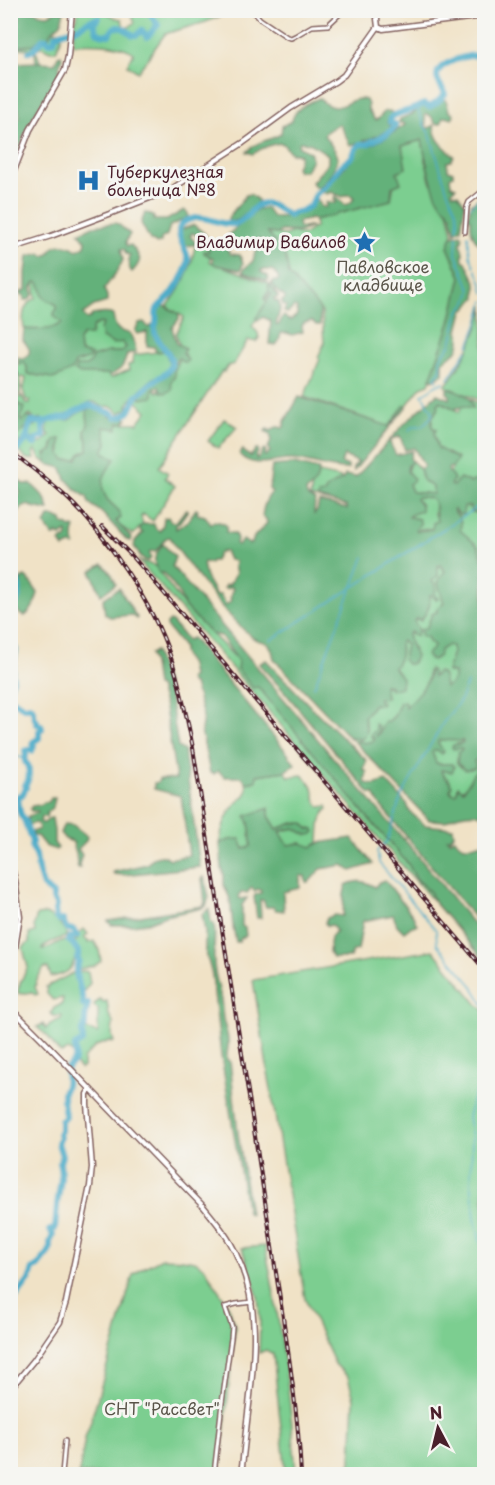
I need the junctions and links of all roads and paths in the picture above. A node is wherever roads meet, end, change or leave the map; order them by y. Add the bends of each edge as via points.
1 (72, 10) edge
2 (252, 10) edge
3 (344, 10) edge
4 (378, 10) edge
5 (484, 16) edge
6 (378, 27) junction
7 (10, 181) edge
8 (484, 190) edge
9 (465, 232) dead end
10 (10, 249) edge
11 (10, 373) edge
12 (15, 373) dead end
13 (10, 860) edge
14 (10, 978) edge
15 (10, 1010) edge
16 (90, 1089) junction
17 (252, 1302) junction
18 (10, 1389) edge
19 (65, 1441) dead end
20 (62, 1474) edge
21 (214, 1474) edge
22 (241, 1474) edge

1 - 7 street via 63,74 30,130
2 - 3 street via 291,38 312,26 328,25
4 - 6 street
5 - 6 street
6 - 10 street via 344,75 180,184
8 - 9 street via 469,202
11 - 12 street
13 - 14 street via 20,917
15 - 16 street
16 - 17 street via 218,1224 238,1257
16 - 18 street via 90,1186 66,1302 60,1322
17 - 21 street via 225,1307 232,1327
17 - 22 street via 254,1351
19 - 20 street

